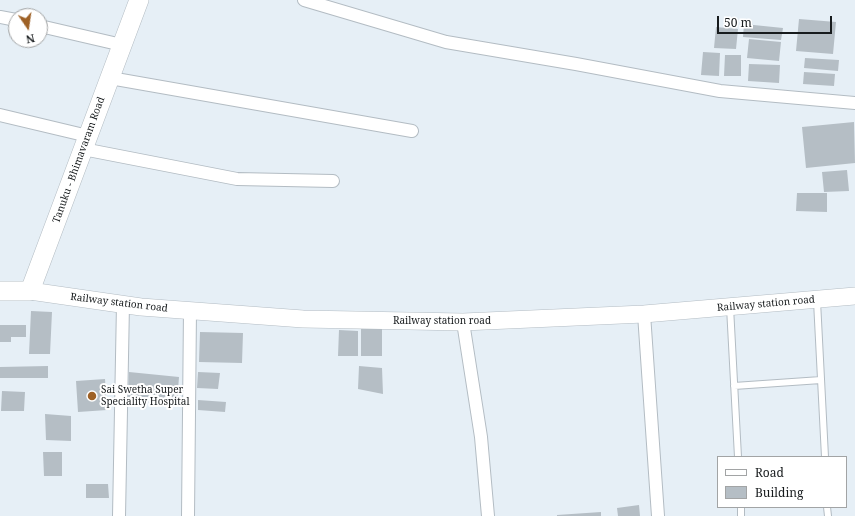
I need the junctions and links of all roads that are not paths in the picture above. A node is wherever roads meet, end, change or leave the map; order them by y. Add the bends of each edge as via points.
1 (139, 0) edge
2 (304, 0) edge
3 (48, 28) edge
4 (122, 45) junction
5 (110, 78) junction
6 (855, 103) edge
7 (0, 115) edge
8 (412, 131) dead end
9 (86, 142) junction
10 (333, 181) dead end
11 (0, 291) edge
12 (30, 291) junction
13 (855, 296) edge
14 (817, 300) junction
15 (123, 304) junction
16 (730, 307) junction
17 (190, 310) junction
18 (644, 314) junction
19 (463, 322) junction
20 (821, 380) junction
21 (734, 386) junction
22 (738, 456) edge
23 (825, 456) edge
24 (118, 516) edge
25 (188, 516) edge
26 (488, 516) edge
27 (658, 516) edge

1 - 4 main road, Tanuku - Bhimavaram Road
2 - 6 street via 446,42 720,91
3 - 4 street
4 - 5 main road, Tanuku - Bhimavaram Road
5 - 8 street
5 - 9 main road, Tanuku - Bhimavaram Road
7 - 9 street
9 - 10 street via 238,179
9 - 12 main road, Tanuku - Bhimavaram Road
11 - 12 main road
12 - 15 street, Railway station road
13 - 14 street, Railway station road
14 - 16 street, Railway station road
14 - 20 lane
15 - 17 street, Railway station road
15 - 24 street
16 - 18 street, Railway station road
16 - 21 lane
17 - 19 street, Railway station road via 303,319
17 - 25 street
18 - 19 street, Railway station road
18 - 27 street
19 - 26 street via 481,437
20 - 21 lane
20 - 23 lane
21 - 22 lane

